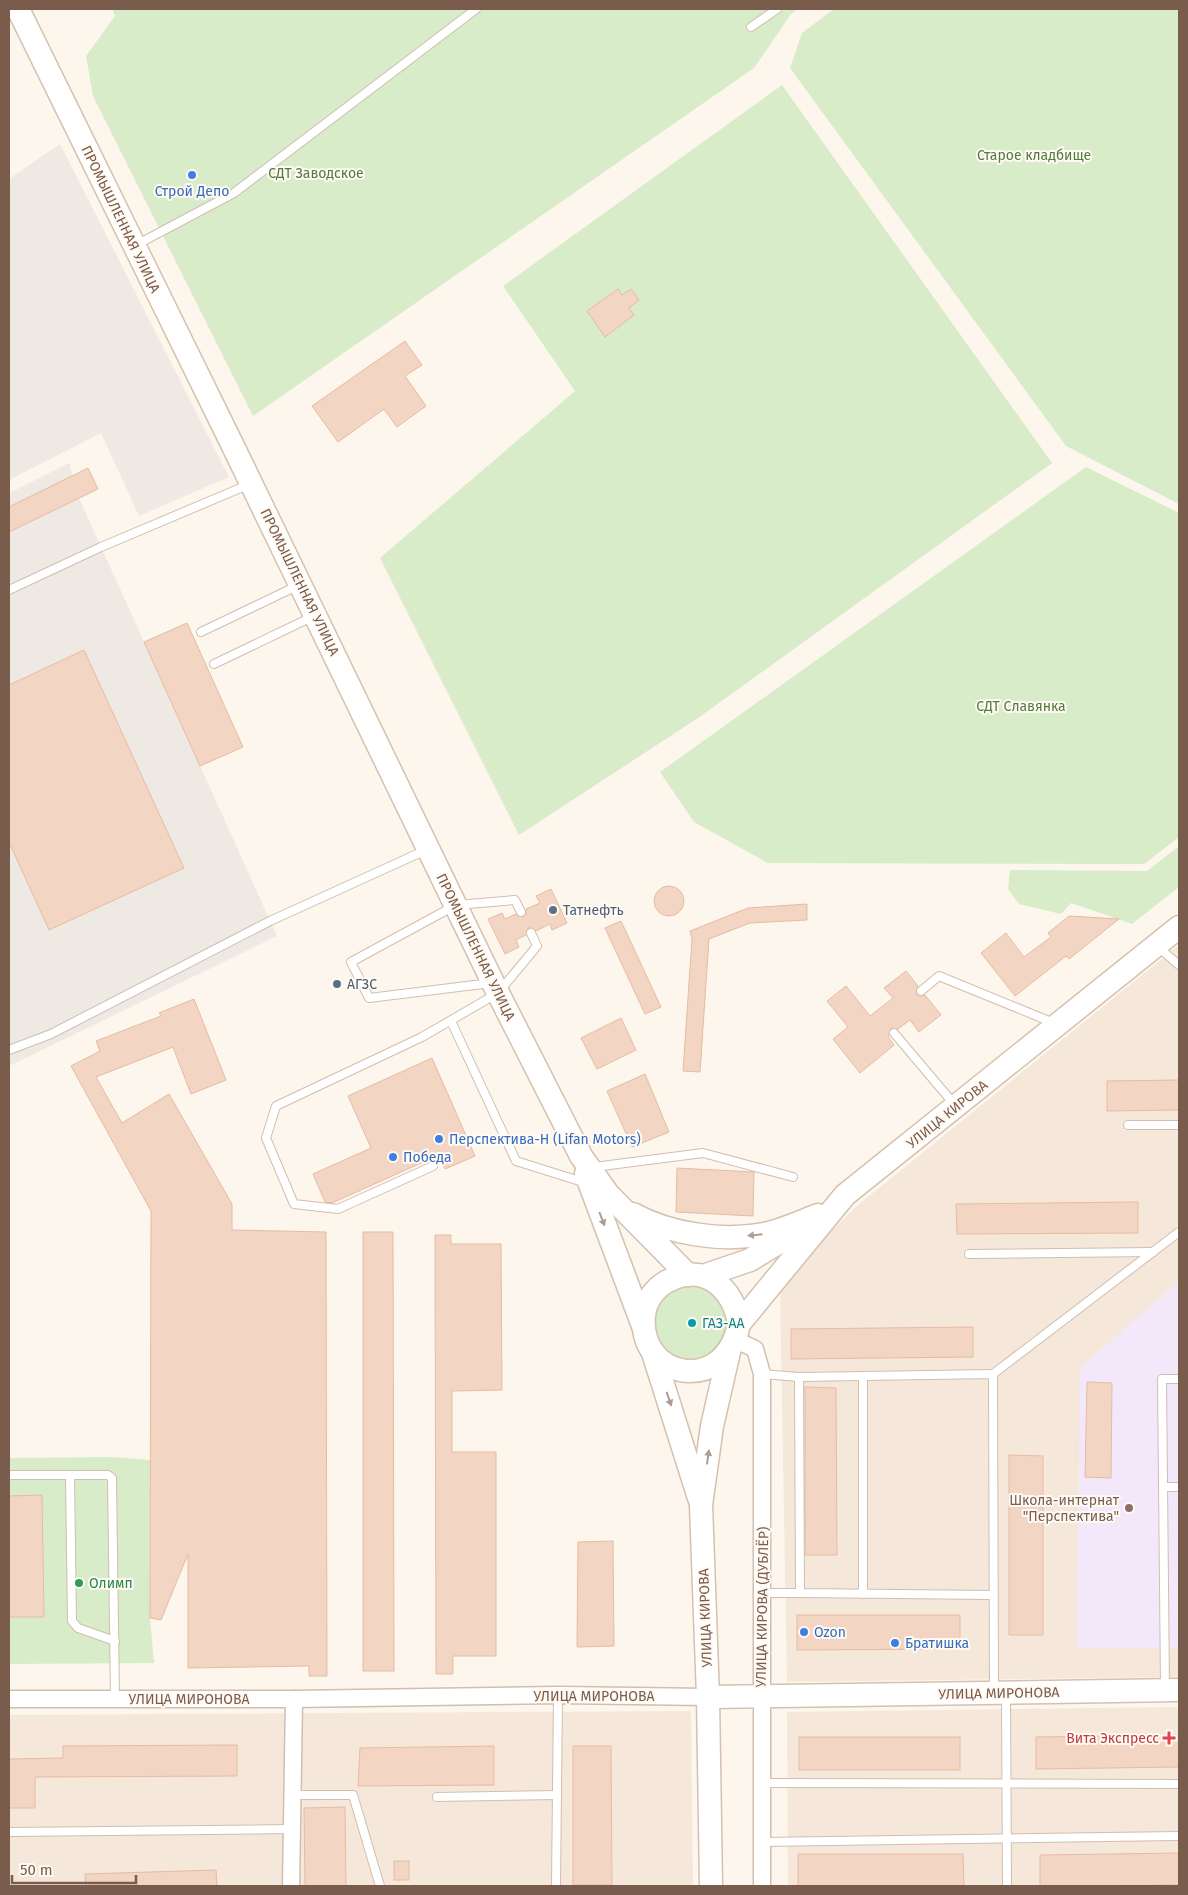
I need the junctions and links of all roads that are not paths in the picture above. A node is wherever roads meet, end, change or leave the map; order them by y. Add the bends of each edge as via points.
1 (18, 9) edge
2 (476, 9) edge
3 (777, 9) edge
4 (751, 27) dead end
5 (134, 246) junction
6 (251, 483) junction
7 (301, 584) junction
8 (9, 590) edge
9 (316, 615) junction
10 (201, 632) dead end
11 (214, 664) dead end
12 (429, 848) junction
13 (456, 904) junction
14 (521, 912) dead end
15 (1179, 927) edge
16 (531, 933) dead end
17 (1156, 946) junction
18 (1179, 965) edge
19 (496, 988) junction
20 (922, 990) dead end
21 (451, 1021) junction
22 (1058, 1025) junction
23 (894, 1033) dead end
24 (9, 1050) edge
25 (956, 1107) junction
26 (1128, 1125) dead end
27 (1179, 1125) edge
28 (433, 1166) dead end
29 (586, 1170) junction
30 (793, 1177) dead end
31 (845, 1195) junction
32 (623, 1209) junction
33 (818, 1215) junction
34 (1179, 1232) edge
35 (1153, 1252) junction
36 (968, 1254) dead end
37 (696, 1276) junction
38 (643, 1326) junction
39 (735, 1339) junction
40 (653, 1353) junction
41 (762, 1374) junction
42 (993, 1374) junction
43 (863, 1376) junction
44 (799, 1377) junction
45 (1179, 1379) edge
46 (70, 1474) junction
47 (9, 1475) edge
48 (1163, 1487) junction
49 (1179, 1487) edge
50 (701, 1505) junction
51 (763, 1593) junction
52 (800, 1593) junction
53 (863, 1594) junction
54 (992, 1595) junction
55 (115, 1641) junction
56 (1172, 1691) edge
57 (1000, 1693) junction
58 (558, 1695) junction
59 (708, 1696) junction
60 (760, 1696) junction
61 (9, 1699) edge
62 (115, 1699) junction
63 (294, 1699) junction
64 (760, 1783) junction
65 (1006, 1784) junction
66 (1179, 1784) edge
67 (557, 1795) junction
68 (292, 1796) junction
69 (437, 1797) dead end
70 (292, 1829) junction
71 (9, 1832) edge
72 (1179, 1836) edge
73 (1007, 1840) junction
74 (761, 1842) junction
75 (291, 1886) edge
76 (380, 1886) edge
77 (556, 1886) edge
78 (710, 1886) edge
79 (762, 1886) edge
80 (1007, 1886) edge

1 - 5 main road, ПРОМЫШЛЕННАЯ УЛИЦА
2 - 5 lane via 234,193
3 - 4 lane
5 - 6 main road, ПРОМЫШЛЕННАЯ УЛИЦА
6 - 7 main road, ПРОМЫШЛЕННАЯ УЛИЦА
6 - 8 lane
7 - 9 main road, ПРОМЫШЛЕННАЯ УЛИЦА
7 - 10 lane
9 - 11 lane
9 - 12 main road, ПРОМЫШЛЕННАЯ УЛИЦА
12 - 13 main road, ПРОМЫШЛЕННАЯ УЛИЦА
12 - 24 lane via 270,921 51,1034
13 - 14 lane via 515,900
13 - 19 main road, ПРОМЫШЛЕННАЯ УЛИЦА
13 - 19 lane via 352,962 369,998
15 - 17 main road, УЛИЦА КИРОВА
16 - 19 lane via 537,946
17 - 18 lane
17 - 22 main road, УЛИЦА КИРОВА
19 - 21 lane
19 - 29 main road, ПРОМЫШЛЕННАЯ УЛИЦА
20 - 22 lane via 939,976
21 - 28 lane via 276,1106 266,1138 294,1204 338,1209
21 - 29 lane via 516,1161
22 - 25 main road, УЛИЦА КИРОВА
23 - 25 lane
25 - 31 main road, УЛИЦА КИРОВА
26 - 27 lane
29 - 30 lane via 703,1153
29 - 32 main road
29 -> 38 main road
31 - 33 main road
31 - 39 main road, УЛИЦА КИРОВА
33 -> 32 main road via 790,1227 741,1236 667,1228
32 - 37 main road
33 - 37 main road via 781,1243 750,1260
34 - 35 lane
35 - 36 lane
35 - 42 lane
37 - 38 main road via 674,1278 655,1291 644,1311
37 - 39 main road via 718,1283 730,1294 737,1308
38 - 40 main road
39 - 40 main road via 719,1362 706,1369 692,1371 671,1366
39 - 41 street, УЛИЦА КИРОВА (ДУБЛЁР) via 755,1350
50 -> 39 main road, УЛИЦА КИРОВА via 712,1426
40 -> 50 main road
41 - 44 lane
41 - 51 street, УЛИЦА КИРОВА (ДУБЛЁР)
42 - 43 lane
42 - 54 lane
43 - 44 lane
43 - 53 lane
44 - 52 lane
45 - 48 lane via 1162,1379
46 - 47 lane
46 - 55 lane via 72,1620 78,1628
46 - 55 lane via 108,1475 113,1481
48 - 49 lane
48 - 56 lane
50 - 59 main road, УЛИЦА КИРОВА
51 - 52 lane
51 - 60 street, УЛИЦА КИРОВА (ДУБЛЁР)
52 - 53 lane
53 - 54 lane
54 - 57 lane
55 - 62 lane
56 - 57 main road, УЛИЦА МИРОНОВА
57 - 60 main road, УЛИЦА МИРОНОВА
57 - 65 lane
58 - 59 street, УЛИЦА МИРОНОВА
58 - 63 street, УЛИЦА МИРОНОВА
58 - 67 lane
59 - 60 main road, УЛИЦА МИРОНОВА
59 - 78 main road, УЛИЦА КИРОВА
60 - 64 street, УЛИЦА КИРОВА (ДУБЛЁР)
61 - 62 street, УЛИЦА МИРОНОВА
62 - 63 street, УЛИЦА МИРОНОВА
63 - 68 street
64 - 65 lane
64 - 74 street, УЛИЦА КИРОВА (ДУБЛЁР)
65 - 66 lane
65 - 73 lane
67 - 69 lane
67 - 77 lane
68 - 70 street
68 - 76 lane via 353,1795
70 - 71 lane
70 - 75 street
72 - 73 lane
73 - 74 lane
73 - 80 lane
74 - 79 street, УЛИЦА КИРОВА (ДУБЛЁР)

